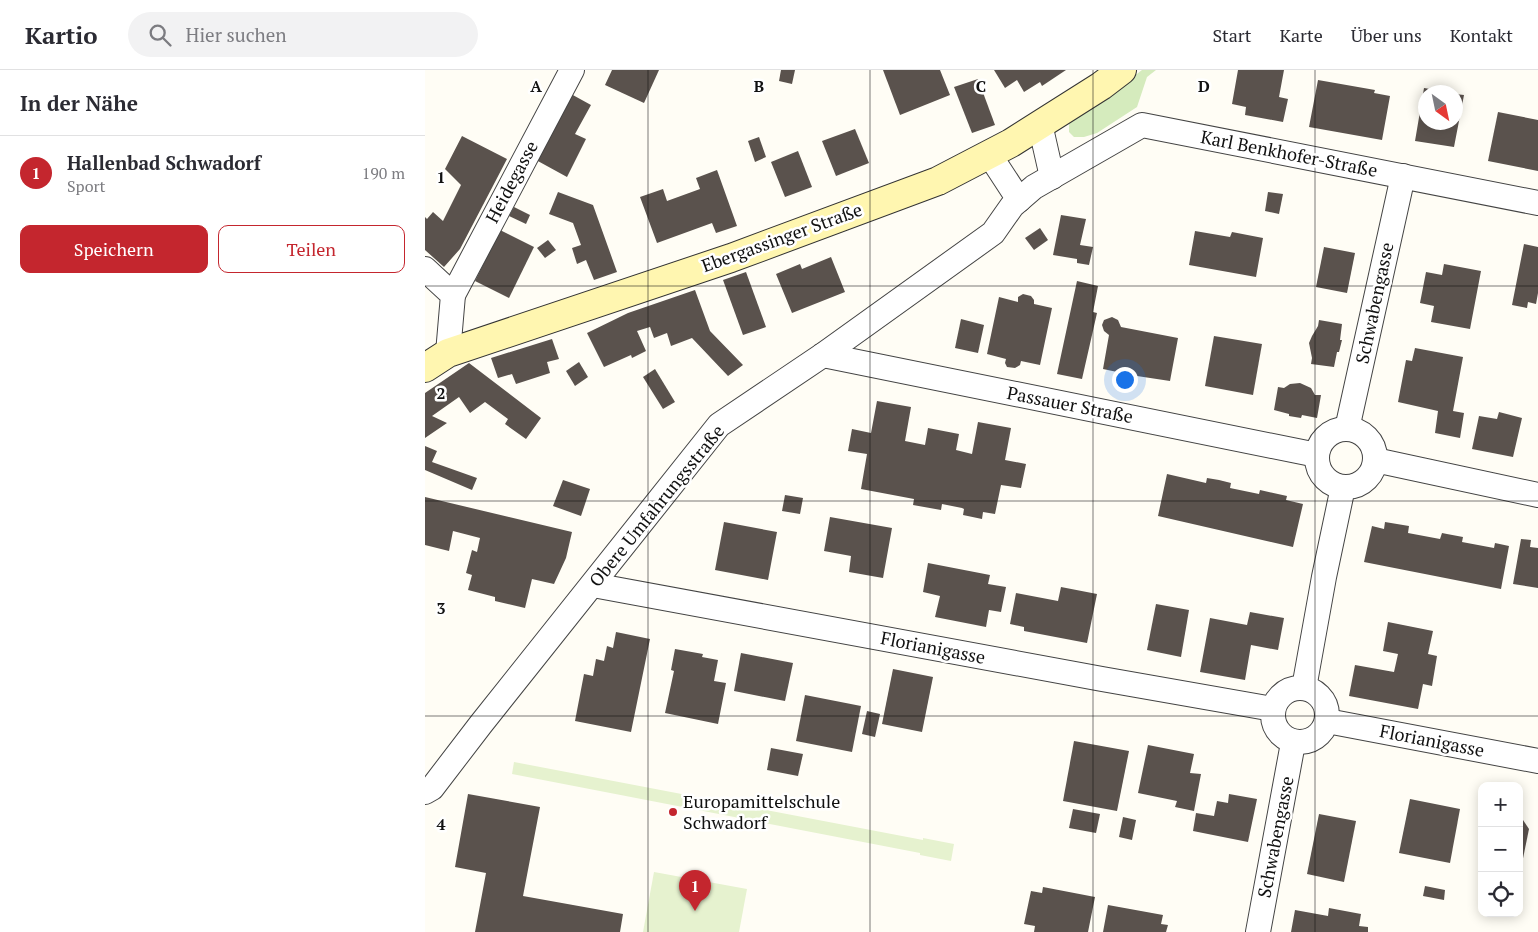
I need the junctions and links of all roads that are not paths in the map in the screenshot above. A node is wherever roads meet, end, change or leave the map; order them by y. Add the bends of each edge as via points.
1 (572, 70) edge
2 (1122, 70) edge
3 (1040, 124) junction
4 (989, 154) junction
5 (1403, 176) junction
6 (1052, 177) junction
7 (1019, 200) junction
8 (1538, 203) edge
9 (425, 269) edge
10 (453, 294) junction
11 (448, 353) junction
12 (823, 355) junction
13 (425, 368) edge
14 (1347, 429) junction
15 (1317, 455) junction
16 (1375, 460) junction
17 (1343, 487) junction
18 (1538, 495) edge
19 (593, 585) junction
20 (1305, 688) junction
21 (1273, 709) junction
22 (1327, 721) junction
23 (1293, 743) junction
24 (1538, 761) edge
25 (425, 792) edge
26 (1258, 932) edge

1 - 10 street, Heidegasse
2 - 3 main road, Ebergassinger Straße
3 - 4 main road, Ebergassinger Straße
3 - 6 street
4 - 7 street
4 - 11 main road, Ebergassinger Straße via 938,181 740,254
5 - 6 street, Karl Benkhofer-Straße via 1142,125
5 - 8 street, Karl Benkhofer-Straße
5 - 14 street, Schwabengasse
6 - 7 street, Obere Umfahrungsstraße
7 - 12 street, Obere Umfahrungsstraße via 993,233
9 - 10 street
10 - 11 street
11 - 13 main road, Ebergassinger Straße
12 - 15 street, Passauer Straße
12 - 19 street, Obere Umfahrungsstraße via 719,424
14 - 15 street via 1328,435 1319,445
14 - 16 street via 1364,435 1374,450
15 - 17 street via 1317,465 1325,479
16 - 17 street via 1368,477 1360,484
16 - 18 street
17 - 20 street
19 - 21 street, Florianigasse
19 - 25 street, Obere Umfahrungsstraße via 432,788
20 - 21 street via 1287,691
20 - 22 street via 1319,696 1327,712
21 - 23 street via 1275,727 1280,735
22 - 23 street via 1320,734 1310,741
22 - 24 street, Florianigasse
23 - 26 street, Schwabengasse

